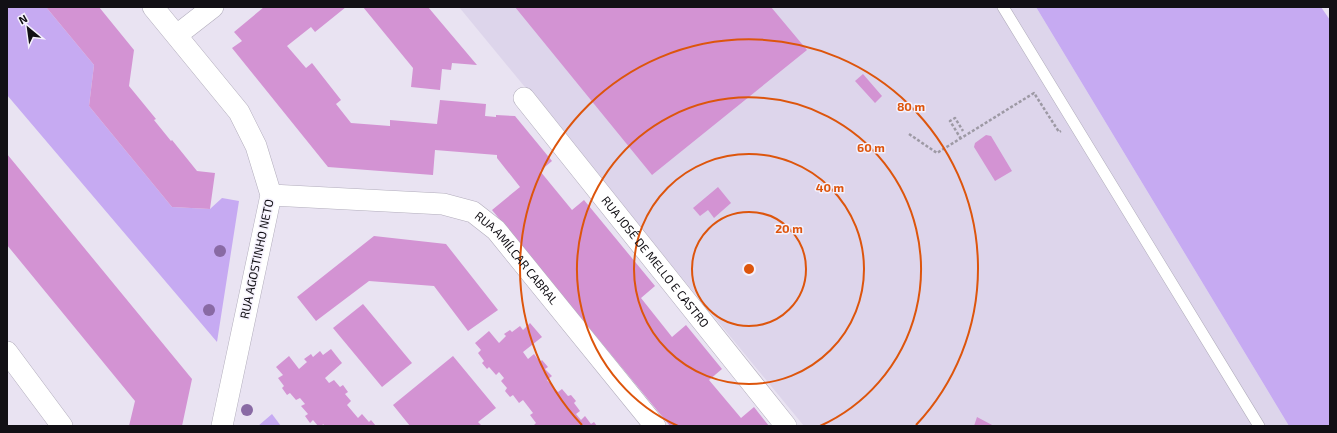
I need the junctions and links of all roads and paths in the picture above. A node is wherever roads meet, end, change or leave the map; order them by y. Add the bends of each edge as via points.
1 (153, 7) edge
2 (213, 7) edge
3 (1003, 7) edge
4 (177, 35) junction
5 (524, 98) dead end
6 (963, 130) dead end
7 (1059, 132) dead end
8 (909, 134) dead end
9 (960, 139) junction
10 (271, 195) junction
11 (7, 352) edge
12 (62, 426) edge
13 (222, 426) edge
14 (655, 426) edge
15 (786, 426) edge
16 (1260, 426) edge

1 - 4 street, RUA AGOSTINHO NETO
2 - 4 street
3 - 16 lane
4 - 10 street, RUA AGOSTINHO NETO via 239,112 256,146
5 - 15 street, RUA JOSÉ DE MELLO E CASTRO
6 - 9 path via 954,118 950,121
7 - 9 path via 1034,93
8 - 9 path via 937,153
10 - 13 street, RUA AGOSTINHO NETO
10 - 14 street, RUA AMÍLCAR CABRAL via 443,204 473,212 496,230
11 - 12 street

